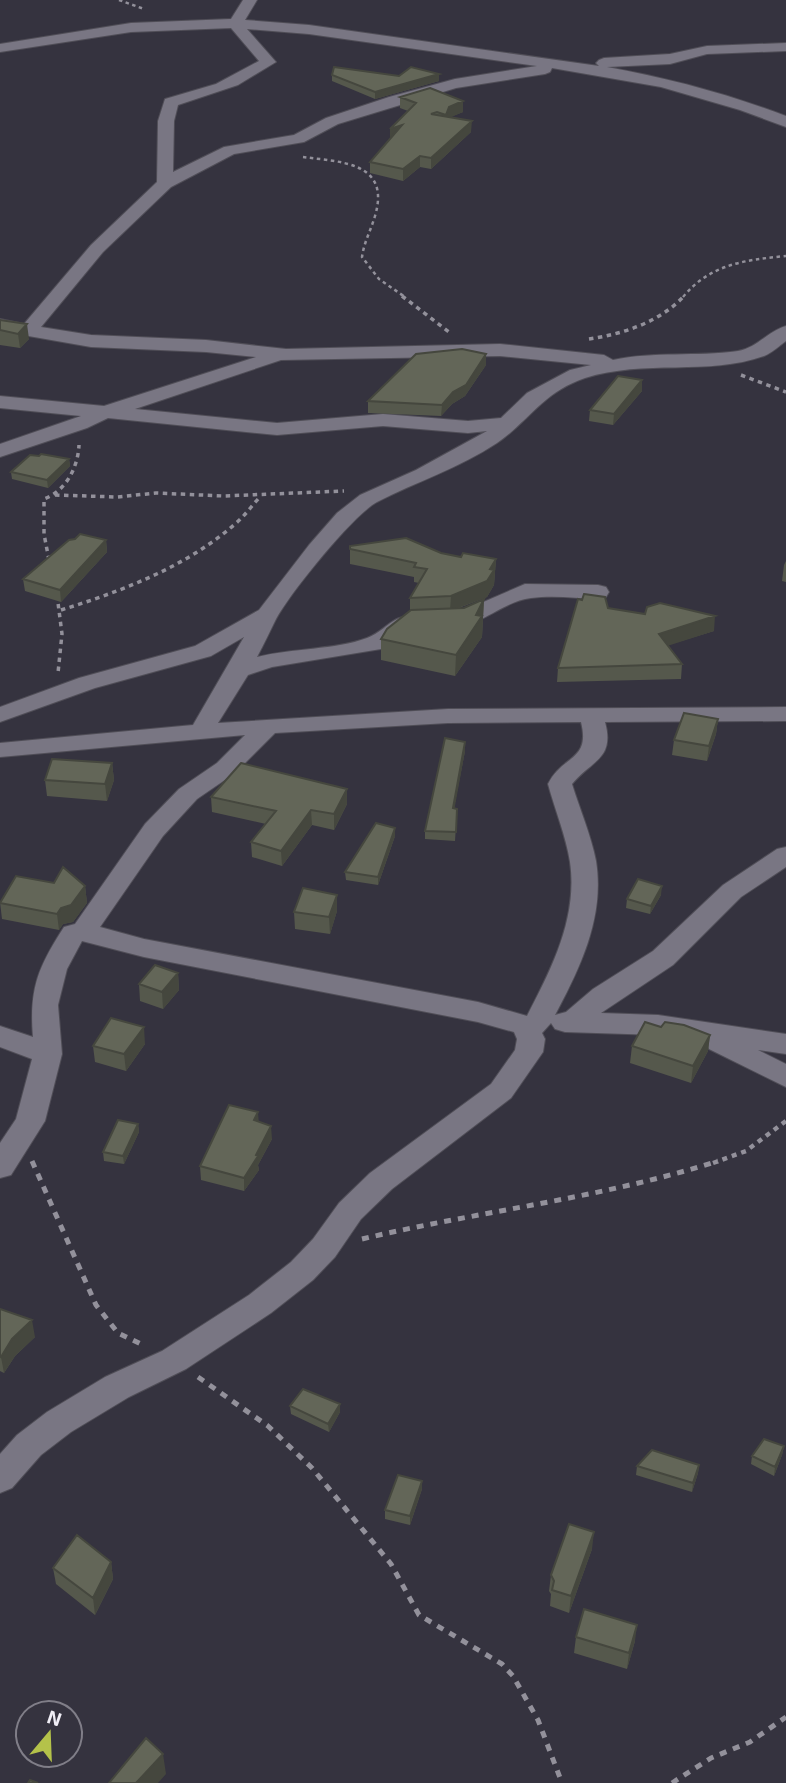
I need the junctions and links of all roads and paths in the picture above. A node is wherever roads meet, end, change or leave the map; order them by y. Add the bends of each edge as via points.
1 (250, 0) edge
2 (235, 24) junction
3 (786, 47) edge
4 (0, 48) edge
5 (564, 65) junction
6 (786, 122) edge
7 (285, 142) junction
8 (165, 183) junction
9 (786, 256) edge
10 (0, 325) edge
11 (29, 329) junction
12 (580, 340) dead end
13 (781, 341) edge
14 (471, 351) junction
15 (286, 355) junction
16 (708, 360) junction
17 (617, 364) junction
18 (786, 393) edge
19 (0, 402) edge
20 (106, 412) junction
21 (80, 424) junction
22 (509, 424) junction
23 (0, 451) edge
24 (353, 490) dead end
25 (55, 495) junction
26 (262, 495) junction
27 (50, 560) edge
28 (55, 587) edge
29 (598, 592) dead end
30 (61, 610) junction
31 (267, 615) junction
32 (239, 670) junction
33 (51, 696) junction
34 (591, 714) junction
35 (786, 714) edge
36 (0, 715) edge
37 (268, 726) junction
38 (200, 733) junction
39 (0, 750) edge
40 (786, 855) edge
41 (83, 932) junction
42 (574, 1021) junction
43 (530, 1025) junction
44 (685, 1029) junction
45 (0, 1036) edge
46 (786, 1044) edge
47 (48, 1054) junction
48 (786, 1077) edge
49 (786, 1122) edge
50 (19, 1140) junction
51 (0, 1167) edge
52 (324, 1248) junction
53 (174, 1360) junction
54 (0, 1478) edge
55 (786, 1717) edge
56 (562, 1783) edge
57 (672, 1783) edge

1 - 2 street
2 - 4 street via 119,28
2 - 5 street via 291,27
2 - 8 street via 268,62 213,92 171,102 166,121
3 - 5 street
5 - 6 street via 714,97
5 - 7 street via 395,100
7 - 8 street via 230,150
7 - 14 path via 287,153 349,162 372,179 378,187 378,202 362,249 366,265
8 - 11 street via 78,269
9 - 12 path via 702,277 678,302 644,324
10 - 11 street
11 - 15 street via 91,341
13 - 16 street via 750,353
14 - 15 street
14 - 17 street via 546,353
15 - 20 street
16 - 17 street
16 - 18 path
17 - 22 street via 557,383 534,397
19 - 20 street
20 - 21 street
20 - 22 street via 276,429 383,420 468,427
21 - 23 street
21 - 25 path via 78,464
22 - 31 street via 491,438 368,499 317,550
24 - 26 path
25 - 26 path
25 - 27 path via 44,499
26 - 30 path via 235,524 177,562 117,592
28 - 30 path
29 - 32 street via 525,591 455,621 405,621 376,644 285,656
30 - 33 path via 62,659
31 - 32 street
31 - 33 street via 204,651
32 - 38 street
33 - 36 street
34 - 35 street
34 - 37 street
34 - 43 street via 595,750 560,784 583,862 582,916 574,948
37 - 38 street
37 - 41 street via 153,830
38 - 39 street
40 - 42 street via 732,891 663,958 603,996
41 - 43 street
41 - 47 street via 73,933 53,969 44,1005
42 - 43 street
42 - 44 street
43 - 52 street via 529,1052 501,1091 381,1181 350,1211
44 - 46 street
44 - 48 street via 735,1048
45 - 47 street
47 - 50 street via 30,1121
49 - 52 path via 746,1151 715,1162
50 - 51 street
50 - 53 path via 40,1175 96,1305 118,1333
52 - 53 street via 260,1304
53 - 54 street via 59,1422 29,1445
53 - 56 path via 268,1426 312,1468 391,1564 419,1615 511,1672 537,1719
55 - 57 path via 750,1742 711,1758

